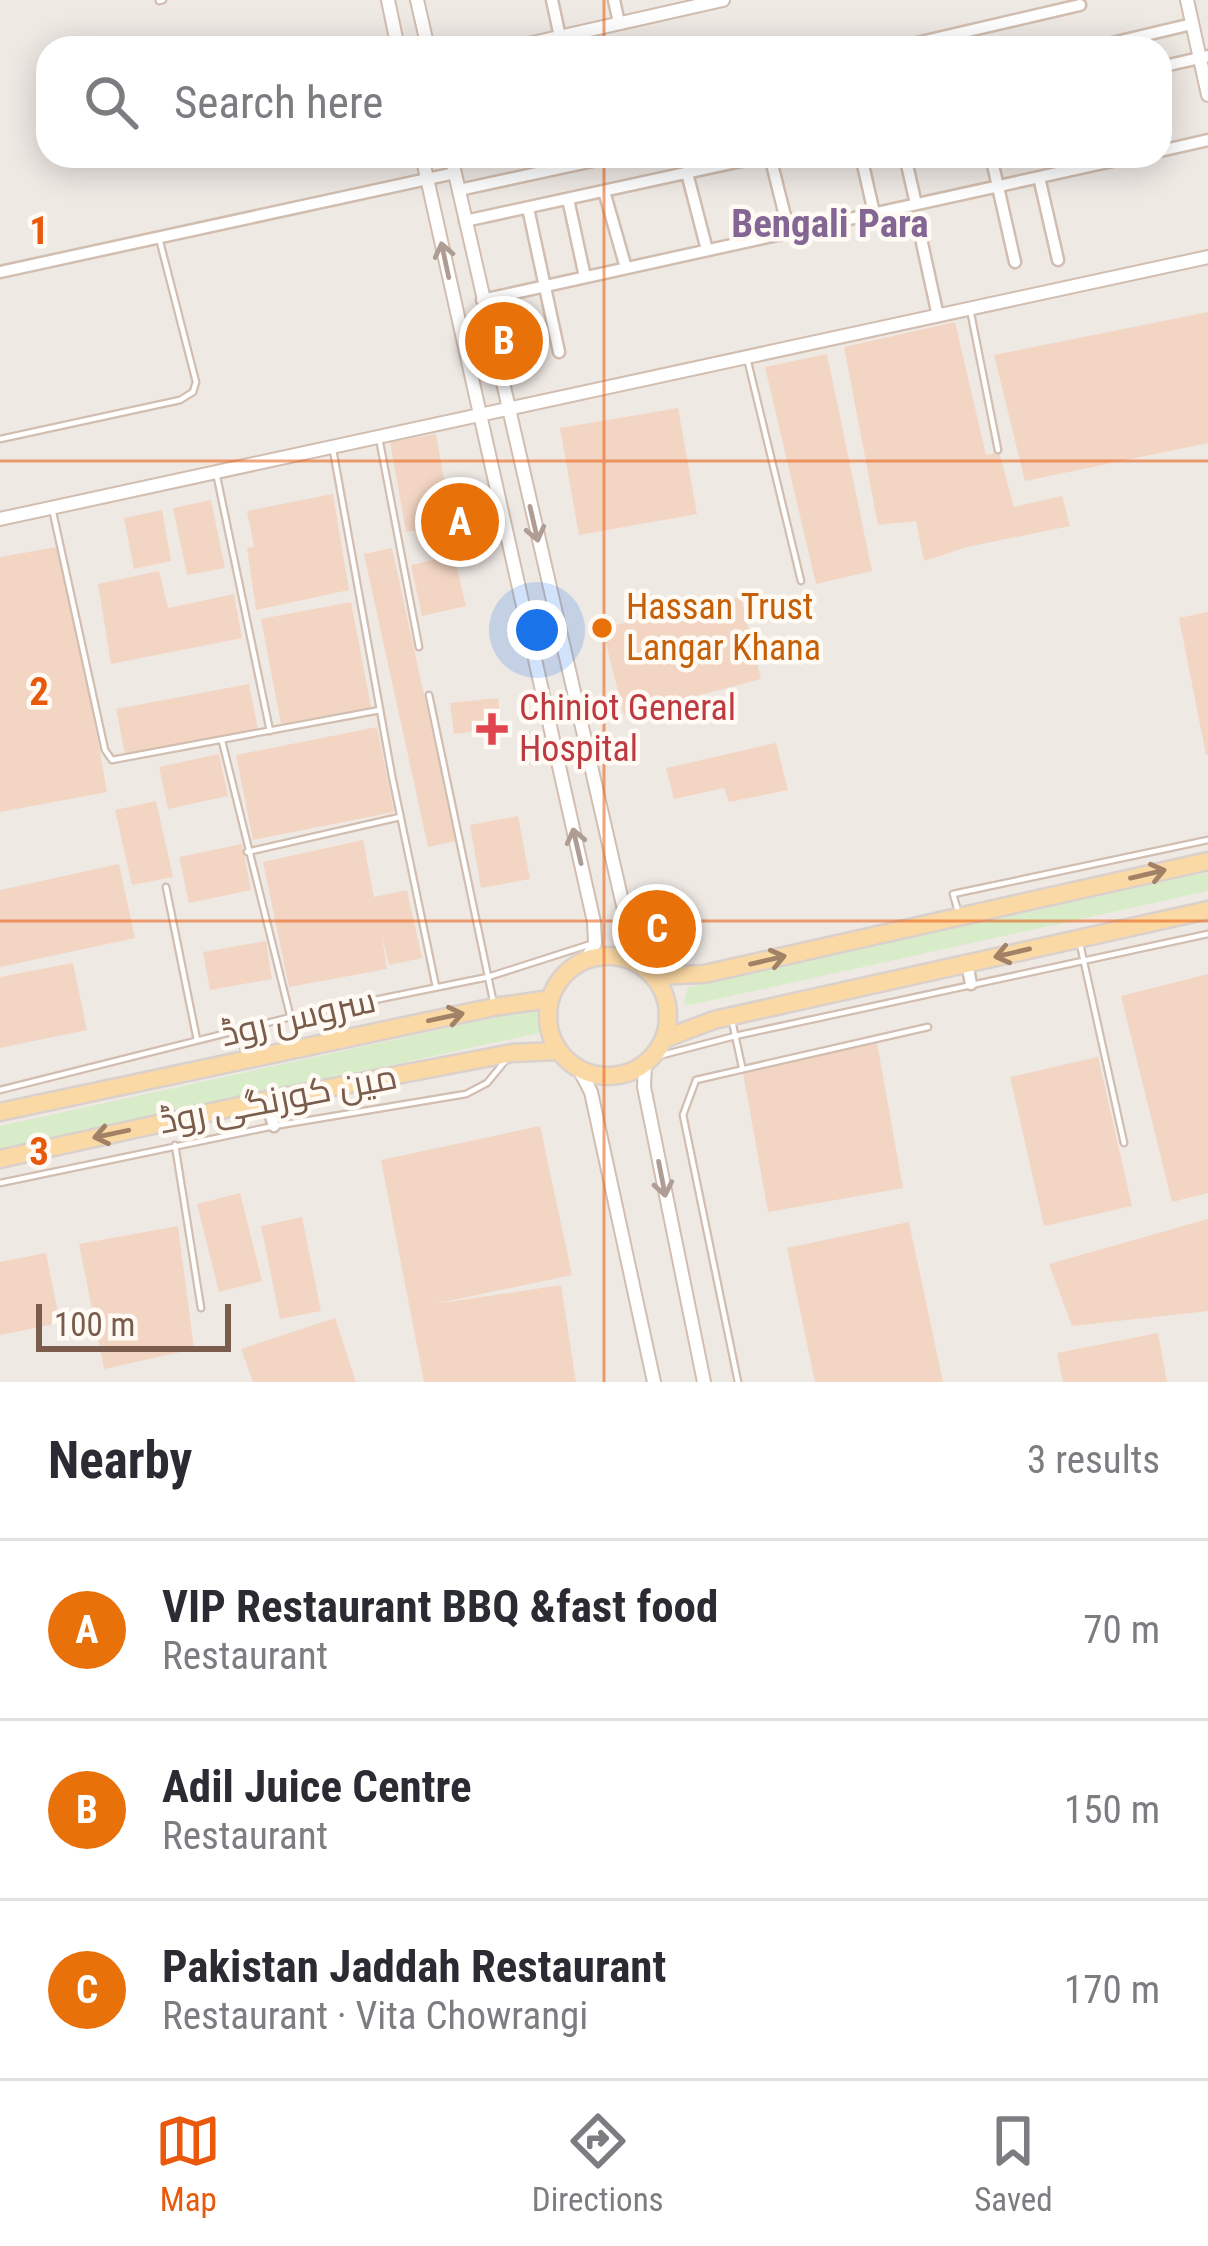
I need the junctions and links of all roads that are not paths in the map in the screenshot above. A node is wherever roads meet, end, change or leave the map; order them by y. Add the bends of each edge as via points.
1 (388, 0) edge
2 (417, 0) edge
3 (552, 0) edge
4 (614, 0) edge
5 (719, 0) edge
6 (1187, 0) edge
7 (1080, 5) dead end
8 (670, 6) edge
9 (619, 23) junction
10 (1198, 27) edge
11 (396, 36) edge
12 (425, 36) edge
13 (560, 36) edge
14 (564, 36) edge
15 (947, 36) edge
16 (1152, 36) edge
17 (1204, 57) edge
18 (1172, 64) edge
19 (1208, 95) edge
20 (1208, 140) edge
21 (1172, 148) edge
22 (425, 168) edge
23 (454, 168) edge
24 (561, 168) edge
25 (711, 168) edge
26 (770, 168) edge
27 (863, 168) edge
28 (907, 168) edge
29 (994, 168) edge
30 (1062, 168) edge
31 (455, 173) junction
32 (687, 173) junction
33 (1039, 177) junction
34 (427, 179) junction
35 (998, 186) junction
36 (459, 190) junction
37 (604, 191) junction
38 (568, 199) junction
39 (916, 204) junction
40 (527, 208) junction
41 (874, 213) junction
42 (465, 221) junction
43 (789, 232) junction
44 (159, 238) junction
45 (922, 243) dead end
46 (707, 250) junction
47 (1208, 257) edge
48 (1058, 260) dead end
49 (1015, 262) dead end
50 (626, 268) junction
51 (0, 272) edge
52 (585, 277) junction
53 (544, 286) junction
54 (482, 300) junction
55 (970, 309) junction
56 (938, 316) junction
57 (559, 352) dead end
58 (747, 358) junction
59 (507, 410) junction
60 (479, 416) junction
61 (379, 438) junction
62 (0, 439) edge
63 (333, 448) junction
64 (998, 450) dead end
65 (216, 472) junction
66 (52, 508) junction
67 (0, 519) edge
68 (801, 581) dead end
69 (419, 647) dead end
70 (429, 694) dead end
71 (380, 710) junction
72 (270, 732) junction
73 (222, 741) junction
74 (401, 817) junction
75 (1208, 840) edge
76 (248, 852) junction
77 (1208, 861) edge
78 (166, 887) dead end
79 (1208, 910) edge
80 (960, 916) junction
81 (1208, 934) edge
82 (1078, 938) junction
83 (591, 951) junction
84 (1083, 960) junction
85 (636, 962) junction
86 (967, 963) junction
87 (652, 976) junction
88 (488, 977) junction
89 (971, 984) junction
90 (436, 987) junction
91 (550, 999) junction
92 (494, 1007) junction
93 (731, 1016) junction
94 (291, 1017) junction
95 (928, 1027) dead end
96 (242, 1029) junction
97 (735, 1036) junction
98 (664, 1039) junction
99 (197, 1040) junction
100 (557, 1051) junction
101 (512, 1053) junction
102 (249, 1058) junction
103 (648, 1061) junction
104 (742, 1067) junction
105 (579, 1069) junction
106 (0, 1090) edge
107 (266, 1100) junction
108 (0, 1112) edge
109 (274, 1126) junction
110 (1124, 1143) dead end
111 (175, 1145) junction
112 (0, 1159) edge
113 (0, 1183) edge
114 (201, 1308) dead end
115 (654, 1382) edge
116 (704, 1382) edge
117 (738, 1382) edge

1 - 11 street
2 - 12 street
3 - 13 street
4 - 9 street
5 - 8 street
6 - 10 street
7 - 15 street
8 - 9 street
9 - 14 street
10 - 16 street
10 - 17 street
17 - 18 street
17 - 19 street
20 - 21 street
22 - 34 street
23 - 31 street
24 - 36 street
25 - 32 street
26 - 43 street
27 - 41 street
28 - 39 street
29 - 35 street
30 - 33 street
31 - 34 street
31 - 36 street
32 - 37 street
32 - 46 street
33 - 35 street
33 - 48 street
34 - 44 street
60 -> 34 street
35 - 39 street
35 - 49 street
36 - 42 street
37 - 38 street
37 - 50 street
38 - 40 street
38 - 52 street
39 - 41 street
40 - 42 street
40 - 53 street
41 - 43 street
42 - 54 street
43 - 46 street
44 - 51 street
44 - 62 lane via 193,392
45 - 56 street
46 - 50 street
47 - 55 street
50 - 52 street
52 - 53 street
53 - 54 street
53 - 57 street
54 - 59 street
55 - 56 street
55 - 64 lane
56 - 58 street
58 - 59 street
58 - 68 lane
59 - 60 street
59 -> 85 street
60 - 61 street
83 -> 60 street via 595,922
61 - 63 street
61 - 69 lane
63 - 65 street
63 - 71 lane
65 - 66 street
65 - 72 lane
66 - 67 street
66 - 73 lane via 107,756 118,762
70 - 88 lane
71 - 72 lane
71 - 74 lane
72 - 73 lane
73 - 76 lane
74 - 76 lane
74 - 90 lane
75 - 80 lane via 953,894
76 - 94 lane
80 -> 77 main road
78 - 99 lane
79 - 82 main road
87 -> 80 main road via 704,974
81 - 84 lane
82 - 84 lane
82 -> 86 main road
83 - 85 main road
83 - 88 lane, سروس روڈ
83 - 91 main road
84 - 89 lane
84 - 110 lane
85 - 87 main road
86 - 89 street
86 - 93 main road
87 - 98 main road via 667,1005
88 - 90 lane, سروس روڈ
88 - 92 lane
89 - 97 lane
90 - 94 lane, سروس روڈ
91 - 92 main road, مین کورنگی روڈ
91 - 100 main road
102 -> 92 main road, مین کورنگی روڈ
93 - 97 lane
93 - 98 main road
94 - 96 lane, سروس روڈ
95 - 104 lane
96 - 99 lane, سروس روڈ
96 - 102 street
97 - 103 lane
97 - 104 lane
98 - 103 main road
99 - 106 lane, سروس روڈ
100 - 101 main road, مین کورنگی روڈ
100 - 105 main road
101 - 107 main road, مین کورنگی روڈ
101 - 109 lane via 466,1094
102 - 108 main road, مین کورنگی روڈ
103 - 105 main road via 613,1076
103 -> 116 street via 644,1087
104 - 117 lane via 701,1076 683,1115
105 - 115 street via 591,1092
107 - 109 street
107 -> 112 main road, مین کورنگی روڈ
109 - 111 lane
111 - 113 lane
111 - 114 lane

